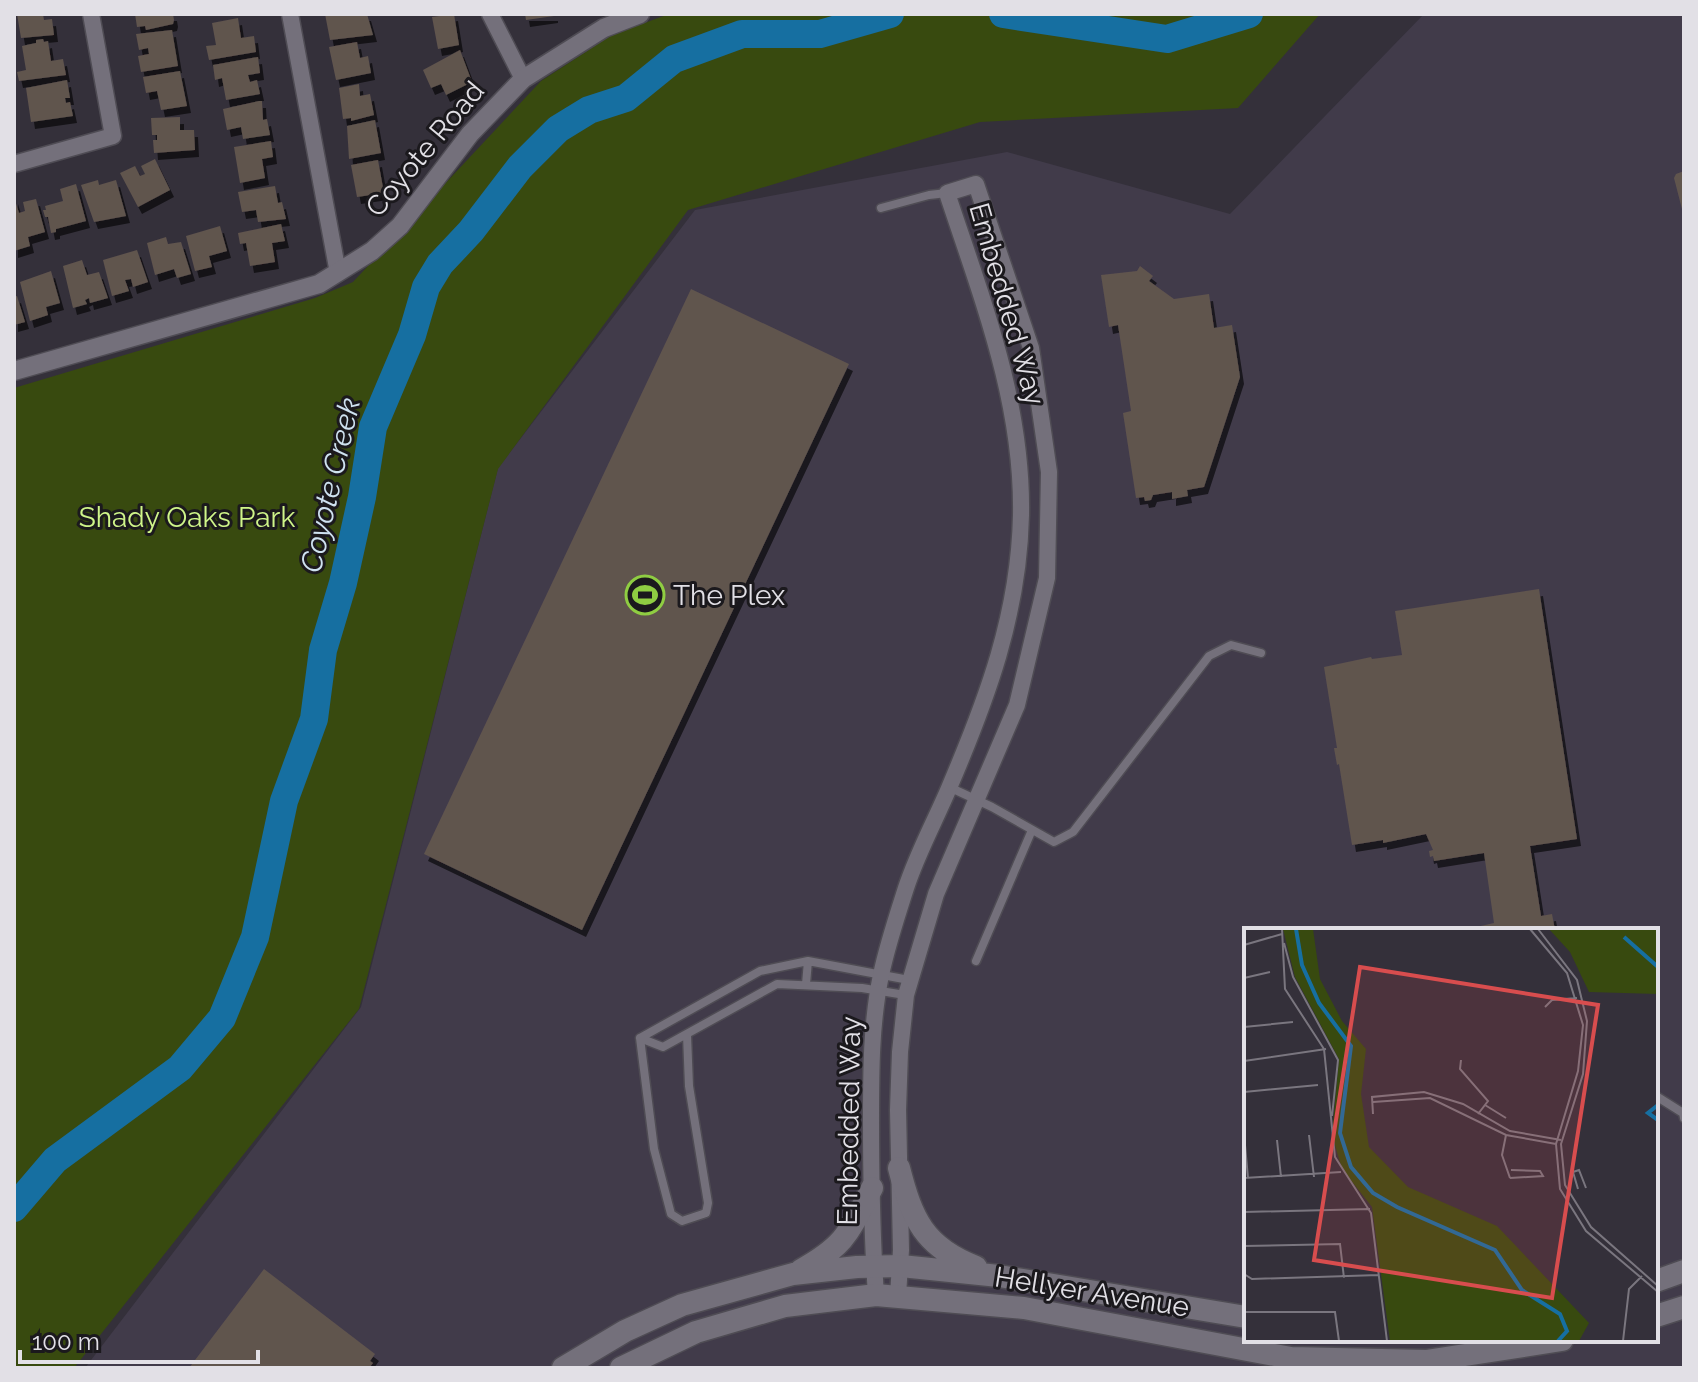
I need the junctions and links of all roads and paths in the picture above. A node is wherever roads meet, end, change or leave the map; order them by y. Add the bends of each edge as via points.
1 (91, 14) edge
2 (290, 14) edge
3 (490, 14) edge
4 (640, 14) edge
5 (523, 79) junction
6 (14, 164) edge
7 (947, 193) junction
8 (881, 208) dead end
9 (338, 273) junction
10 (14, 371) edge
11 (1261, 653) dead end
12 (949, 787) junction
13 (976, 799) junction
14 (1032, 830) junction
15 (808, 961) junction
16 (976, 961) dead end
17 (880, 983) junction
18 (806, 984) junction
19 (908, 988) junction
20 (687, 1035) junction
21 (640, 1038) junction
22 (1658, 1097) edge
23 (1684, 1118) edge
24 (899, 1168) junction
25 (872, 1188) junction
26 (901, 1266) junction
27 (874, 1267) junction
28 (1684, 1271) edge
29 (793, 1274) junction
30 (999, 1276) junction
31 (1658, 1280) edge
32 (887, 1295) junction
33 (1684, 1307) edge
34 (1658, 1315) edge
35 (1244, 1317) edge
36 (1535, 1342) edge
37 (1426, 1350) edge
38 (563, 1368) edge
39 (621, 1368) edge

1 - 6 street via 113,136
2 - 9 street
3 - 5 street
4 - 5 street, Coyote Road via 604,28
5 - 9 street, Coyote Road via 470,134 400,226
7 - 8 lane
7 - 12 street, Embedded Way via 1001,356 1019,454 1021,516 1007,629 989,693
7 - 13 street, Embedded Way via 976,184 1031,348 1049,472 1047,578 1017,705
9 - 10 street, Coyote Road via 319,284
11 - 14 lane via 1231,645 1209,656 1073,832 1054,842
12 - 13 lane
12 - 17 street, Embedded Way via 907,885
13 - 14 lane
13 - 19 street, Embedded Way via 936,894
14 - 16 lane
15 - 17 lane
15 - 18 lane
15 - 21 lane via 760,971
17 - 18 lane
17 - 19 lane
17 - 19 lane
17 - 25 street, Embedded Way via 871,1057
18 - 20 lane via 777,984
19 - 24 street, Embedded Way via 900,1052
20 - 21 lane via 663,1047
20 - 21 lane via 689,1086 708,1203 706,1213 682,1221 671,1214 654,1149
22 - 23 lane
24 - 26 street, Embedded Way
24 - 30 main road via 908,1203 928,1239 954,1259
25 - 27 street, Embedded Way
25 - 29 main road via 846,1238
26 - 27 main road, Hellyer Avenue
26 - 30 main road, Hellyer Avenue
26 - 32 street, Embedded Way
27 - 29 main road, Hellyer Avenue
27 - 32 street, Embedded Way
28 - 31 main road
29 - 38 main road, Hellyer Avenue via 682,1305
30 - 35 main road, Hellyer Avenue
32 - 37 main road, Hellyer Avenue via 1024,1308 1291,1358
32 - 39 main road, Hellyer Avenue via 785,1306 696,1332
33 - 34 main road
36 - 37 main road, Hellyer Avenue

